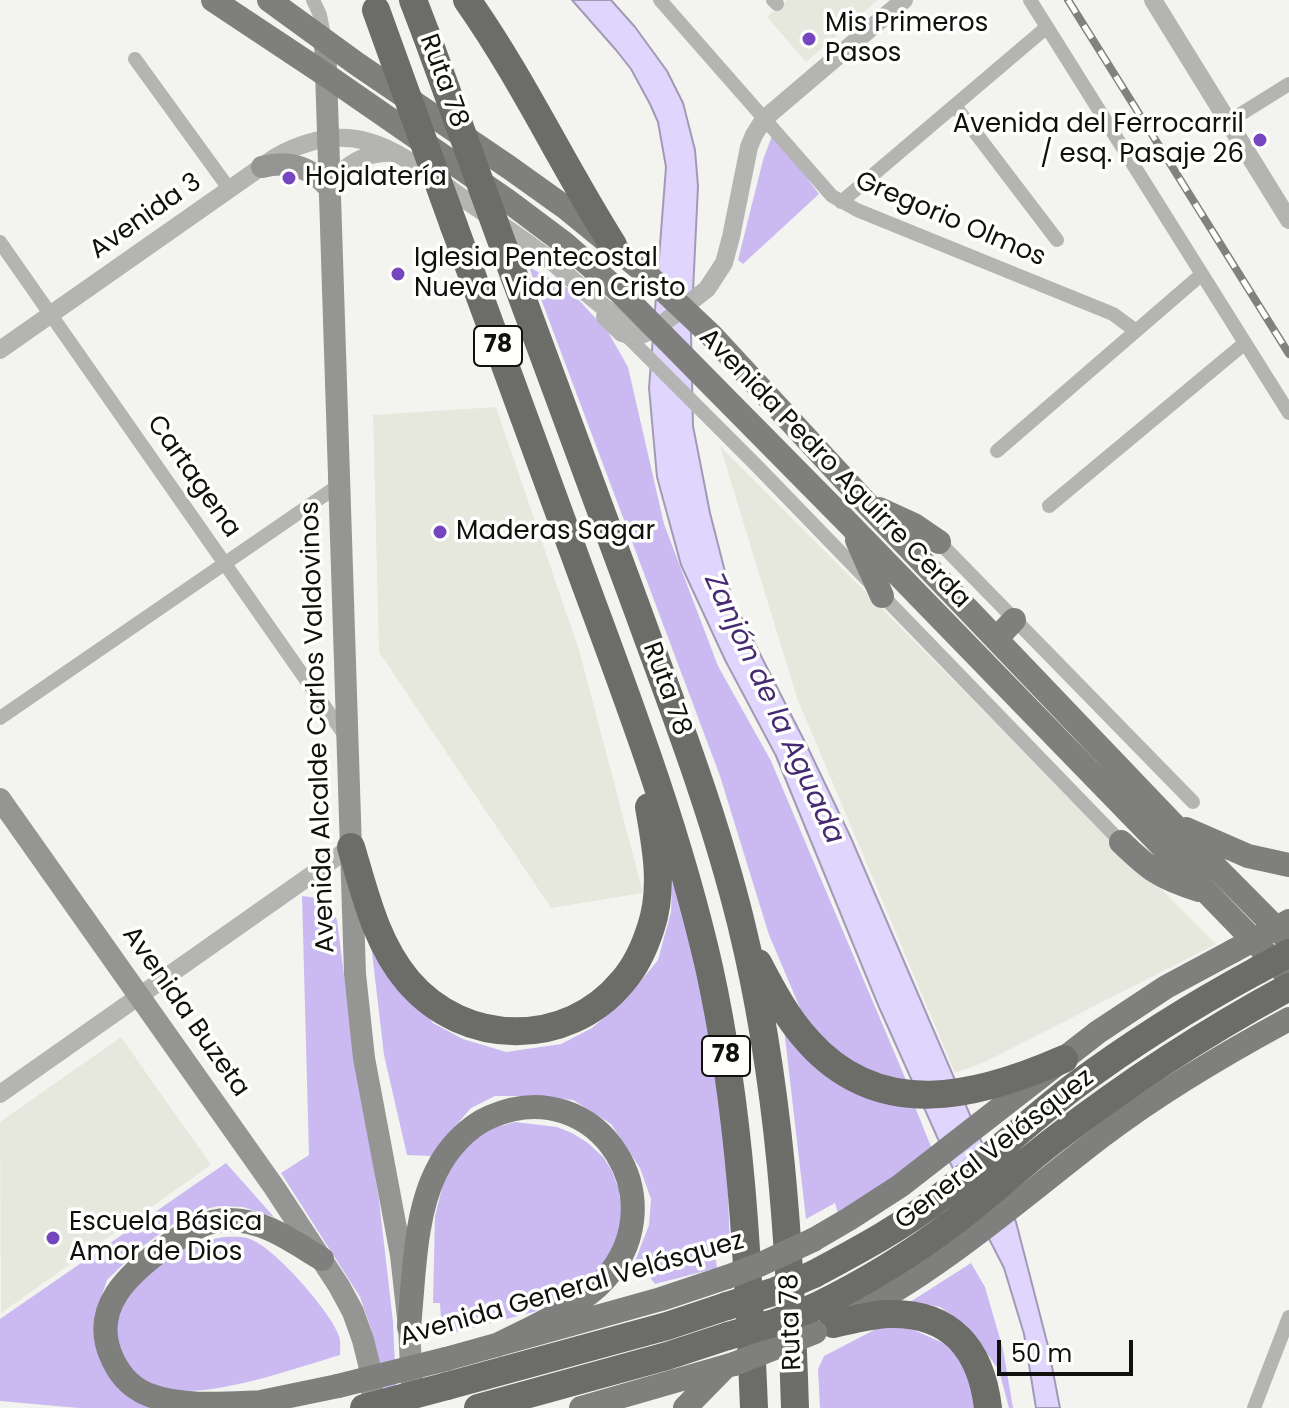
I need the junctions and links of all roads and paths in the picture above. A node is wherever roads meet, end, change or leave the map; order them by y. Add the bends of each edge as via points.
1 (213, 0) edge
2 (269, 0) edge
3 (313, 0) edge
4 (413, 0) edge
5 (467, 0) edge
6 (660, 0) edge
7 (904, 0) edge
8 (1030, 0) edge
9 (1153, 0) edge
10 (374, 5) edge
11 (1047, 27) junction
12 (325, 40) junction
13 (135, 59) dead end
14 (326, 75) junction
15 (1289, 84) edge
16 (955, 106) junction
17 (764, 119) junction
18 (1228, 122) junction
19 (328, 138) junction
20 (397, 153) junction
21 (262, 167) junction
22 (329, 188) junction
23 (230, 190) junction
24 (841, 202) junction
25 (1288, 218) edge
26 (1057, 240) dead end
27 (0, 242) edge
28 (613, 245) junction
29 (1202, 274) junction
30 (684, 307) junction
31 (51, 315) junction
32 (640, 331) junction
33 (1136, 331) junction
34 (1245, 343) junction
35 (0, 350) edge
36 (1289, 413) edge
37 (997, 451) dead end
38 (339, 485) junction
39 (868, 505) junction
40 (1049, 506) dead end
41 (849, 524) junction
42 (939, 542) joint
43 (225, 563) junction
44 (882, 596) junction
45 (1014, 620) junction
46 (996, 639) junction
47 (634, 715) junction
48 (0, 718) edge
49 (347, 739) junction
50 (0, 799) edge
51 (1193, 802) dead end
52 (1172, 823) junction
53 (1121, 842) joint
54 (351, 847) junction
55 (1289, 865) edge
56 (1205, 892) junction
57 (1289, 921) edge
58 (741, 926) junction
59 (1289, 941) edge
60 (1289, 953) edge
61 (1287, 994) edge
62 (140, 996) junction
63 (1064, 1059) junction
64 (0, 1094) edge
65 (959, 1232) junction
66 (322, 1259) junction
67 (1289, 1317) edge
68 (821, 1321) junction
69 (409, 1327) junction
70 (497, 1345) junction
71 (729, 1355) junction
72 (447, 1372) junction
73 (267, 1402) junction
74 (225, 1408) edge
75 (364, 1408) edge
76 (374, 1408) edge
77 (413, 1408) edge
78 (478, 1408) edge
79 (581, 1408) edge
80 (685, 1408) edge
81 (754, 1408) edge
82 (795, 1408) edge
83 (988, 1408) edge
84 (1254, 1408) edge

1 - 14 main road, Avenida Pedro Aguirre Cerda
2 - 12 main road, Avenida Pedro Aguirre Cerda
3 - 12 street
4 - 58 highway, Ruta 78 / 78, bridge via 696,770
5 - 28 highway
6 - 17 street, Gregorio Olmos
7 - 17 street
8 - 11 street
9 - 18 street
10 - 47 highway, Ruta 78 / 78, bridge
11 - 16 street
11 - 29 street
12 - 14 main road, Avenida Alcalde Carlos Valdovinos
12 - 28 main road, Avenida Pedro Aguirre Cerda
13 - 23 street
14 - 19 main road, Avenida Alcalde Carlos Valdovinos
14 - 32 main road, Avenida Pedro Aguirre Cerda via 536,221 592,267
15 - 18 street
16 - 24 street
16 - 26 street
17 - 24 street, Gregorio Olmos
17 - 30 street via 749,147 724,263 704,291
18 - 25 street
19 - 20 street, Avenida 3 via 364,139
19 - 21 street, Avenida 3 via 288,150
19 - 22 main road, Avenida Alcalde Carlos Valdovinos
20 - 22 street via 353,162
20 - 32 street, Avenida 3 via 556,264
21 - 22 main road via 293,165 313,173
21 - 23 street, Avenida 3
22 - 38 main road, Avenida Alcalde Carlos Valdovinos
23 - 31 street, Avenida 3
24 - 33 street, Gregorio Olmos via 1113,314
27 - 31 street, Cartagena
28 - 30 main road, Avenida Pedro Aguirre Cerda
29 - 33 street
29 - 34 street
30 - 32 street
30 - 39 main road, Avenida Pedro Aguirre Cerda
31 - 35 street, Avenida 3
31 - 43 street, Cartagena
32 - 41 main road, Avenida Pedro Aguirre Cerda via 699,370
32 - 44 street, Avenida Pedro Aguirre Cerda via 704,413
33 - 37 street
34 - 36 street
34 - 40 street
38 - 43 street
38 - 49 main road, Avenida Alcalde Carlos Valdovinos
39 - 42 main road
39 - 46 main road, Avenida Pedro Aguirre Cerda
41 - 44 main road
41 - 56 main road, Avenida Pedro Aguirre Cerda
42 - 45 street, Avenida Pedro Aguirre Cerda
43 - 48 street
43 - 49 street, Cartagena
44 - 53 street, Avenida Pedro Aguirre Cerda
45 - 46 main road
45 - 51 street, Avenida Pedro Aguirre Cerda
46 - 52 main road, Avenida Pedro Aguirre Cerda
47 - 54 highway via 656,843 655,912 644,948 623,982 572,1020 539,1030 501,1031 462,1020 425,998 383,942
47 - 81 highway, Ruta 78 / 78 via 682,863 720,1023 743,1200
49 - 54 main road, Avenida Alcalde Carlos Valdovinos
50 - 62 main road, Avenida Buzeta
52 - 55 main road via 1248,856
52 - 59 main road, Avenida Pedro Aguirre Cerda
53 - 56 main road via 1162,877
54 - 62 street
54 - 69 main road, Avenida Alcalde Carlos Valdovinos via 360,1030
56 - 61 main road, Avenida Pedro Aguirre Cerda
57 - 63 main road, Avenida General Velásquez, bridge via 1166,987
58 - 63 highway via 795,1026 840,1070 859,1080 914,1096 933,1096 1021,1077
58 - 82 highway, Ruta 78 / 78 via 779,1141
60 - 72 highway, General Velásquez, bridge via 1141,1039 1070,1090 945,1194 883,1238 814,1274 667,1326
61 - 65 main road via 1237,1047 1173,1086 1022,1199
61 - 65 highway, General Velásquez via 1203,1035 1088,1114 1015,1170
62 - 64 street
62 - 66 main road, Avenida Buzeta
63 - 70 main road, Avenida General Velásquez, bridge via 874,1204 813,1240 661,1299
65 - 68 highway, General Velásquez via 890,1266
66 - 73 main road via 262,1225 214,1221 146,1260 110,1305 105,1330 110,1355 123,1377 143,1393 183,1402
66 - 76 main road via 359,1326
67 - 84 street
68 - 71 highway, General Velásquez, bridge via 774,1323
68 - 83 highway via 889,1314 937,1323 973,1354
69 - 70 main road via 423,1212 446,1155 484,1119 517,1108 552,1108 597,1132 620,1157 631,1186 633,1223 627,1244 597,1286 558,1314
69 - 77 main road, Avenida Alcalde Carlos Valdovinos
70 - 72 main road, Avenida General Velásquez
71 - 78 highway, General Velásquez via 667,1356
71 - 79 main road
71 - 80 main road
72 - 73 main road, Avenida General Velásquez, bridge via 338,1386
72 - 75 highway, General Velásquez, bridge
73 - 74 main road, Avenida General Velásquez

